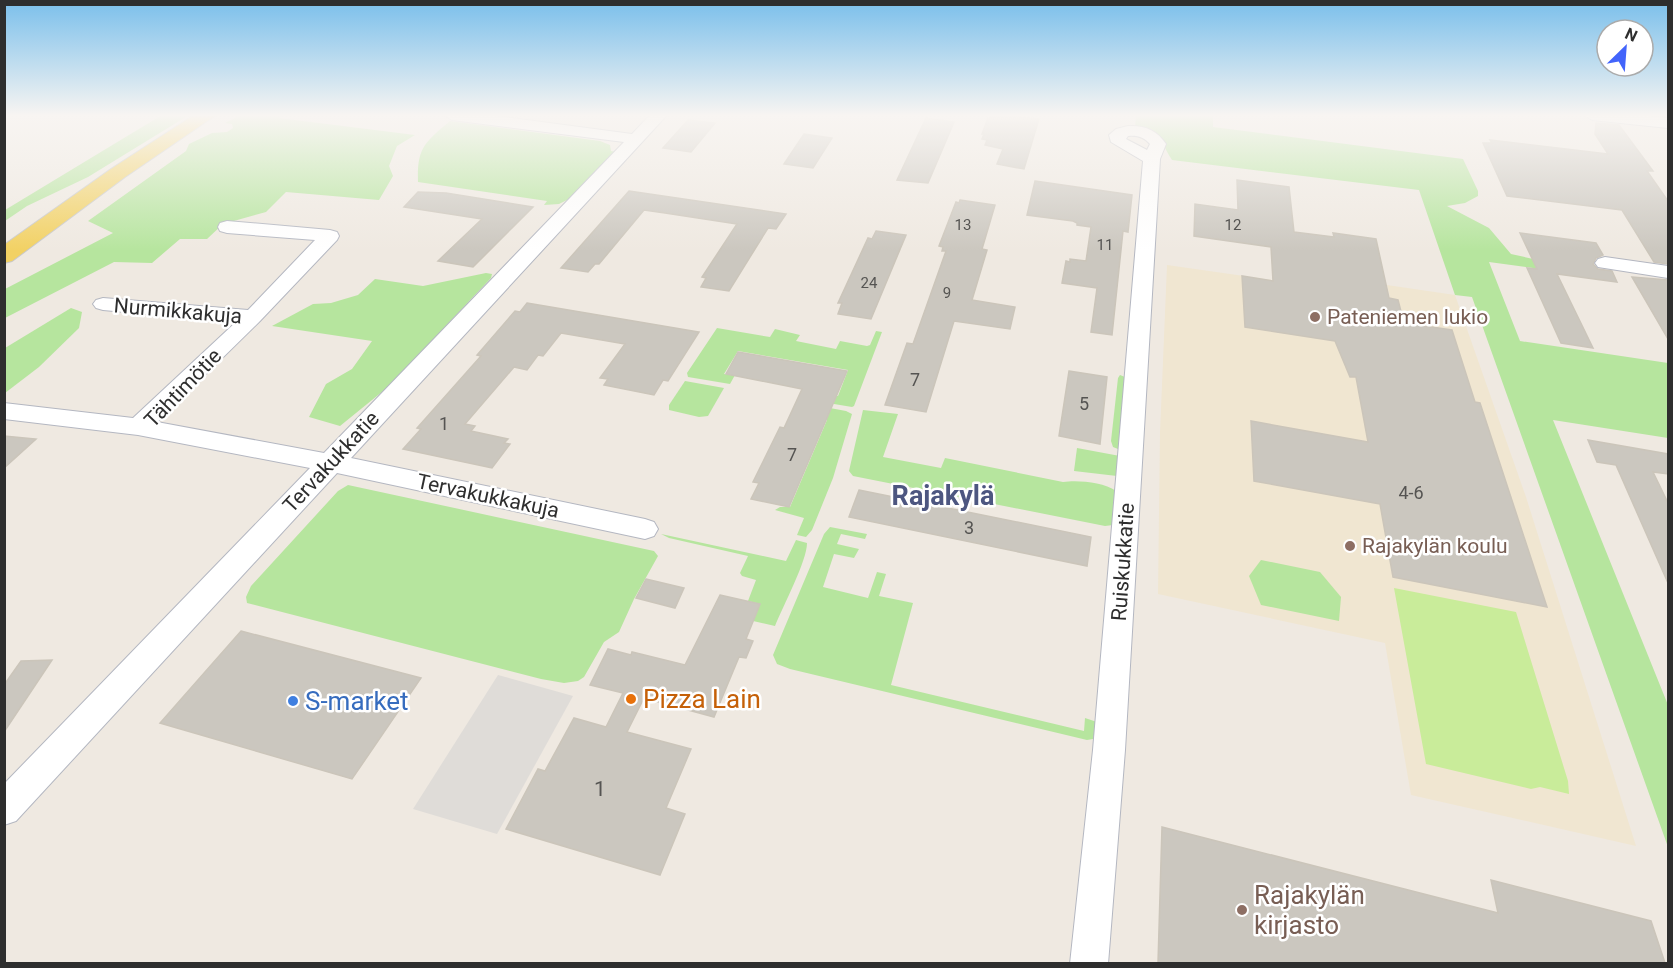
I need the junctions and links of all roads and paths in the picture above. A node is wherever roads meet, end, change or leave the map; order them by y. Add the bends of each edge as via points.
1 (138, 160) edge
2 (616, 160) edge
3 (1152, 160) edge
4 (227, 227) dead end
5 (4, 256) edge
6 (1605, 263) dead end
7 (1668, 272) edge
8 (103, 304) dead end
9 (253, 317) junction
10 (4, 411) edge
11 (138, 428) junction
12 (330, 463) junction
13 (645, 529) dead end
14 (4, 809) edge
15 (1089, 963) edge

1 - 5 main road
2 - 12 street, Tervakukkatie
3 - 15 street, Ruiskukkatie via 1110,741
4 - 9 street, Tähtimötie via 330,236
6 - 7 street
8 - 9 street, Nurmikkakuja
9 - 11 street, Tähtimötie
10 - 11 street
11 - 12 street, Tähtimötie
12 - 13 street, Tervakukkakuja
12 - 14 street, Tervakukkatie

